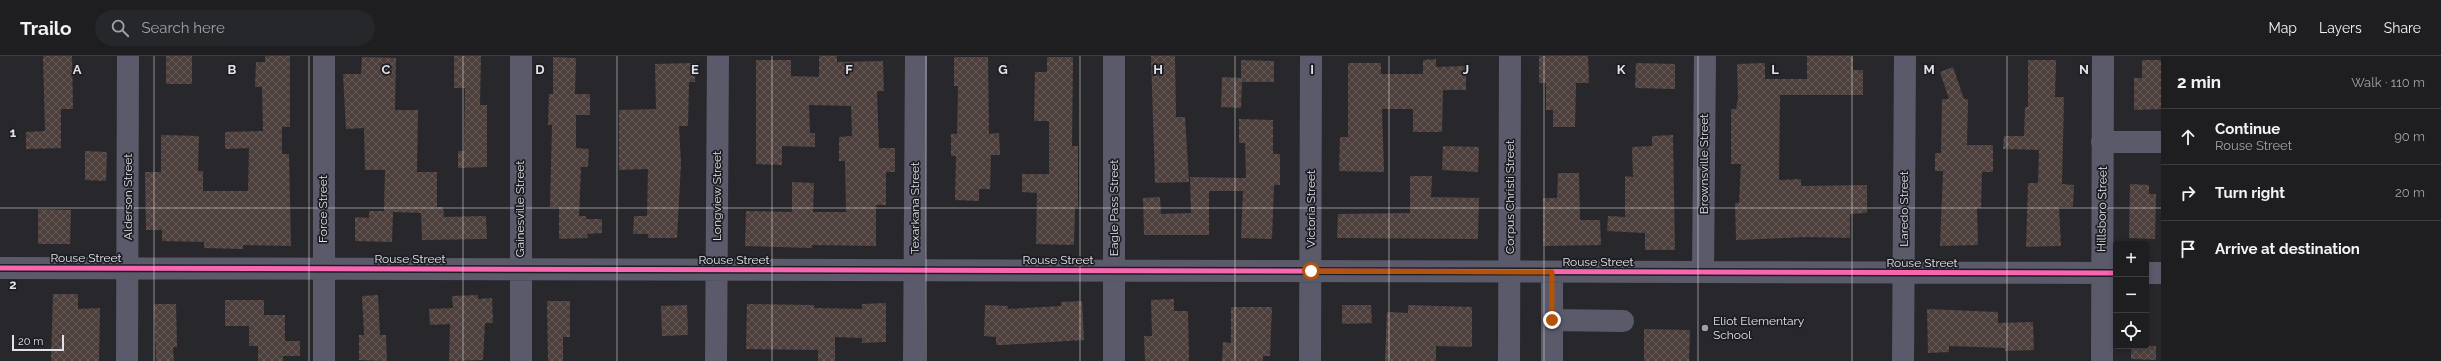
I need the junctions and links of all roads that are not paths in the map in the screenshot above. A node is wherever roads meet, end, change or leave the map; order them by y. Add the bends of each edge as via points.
1 (128, 56) edge
2 (324, 56) edge
3 (521, 56) edge
4 (718, 56) edge
5 (916, 56) edge
6 (1114, 56) edge
7 (1311, 56) edge
8 (1510, 56) edge
9 (1705, 56) edge
10 (1905, 56) edge
11 (2103, 56) edge
12 (2102, 142) junction
13 (2161, 142) edge
14 (0, 268) edge
15 (128, 268) junction
16 (323, 269) junction
17 (520, 269) junction
18 (716, 270) junction
19 (914, 270) junction
20 (1114, 270) junction
21 (1311, 271) junction
22 (1510, 272) junction
23 (1552, 272) junction
24 (1703, 272) junction
25 (1904, 272) junction
26 (2109, 273) edge
27 (2149, 273) edge
28 (2161, 273) edge
29 (1552, 320) junction
30 (1623, 321) dead end
31 (127, 361) edge
32 (324, 361) edge
33 (521, 361) edge
34 (716, 361) edge
35 (914, 361) edge
36 (1114, 361) edge
37 (1310, 361) edge
38 (1509, 361) edge
39 (1552, 361) edge
40 (1903, 361) edge
41 (2102, 361) edge

1 - 15 street, Alderson Street
2 - 16 street, Force Street
3 - 17 street, Gainesville Street
4 - 18 street, Longview Street
5 - 19 street, Texarkana Street
6 - 20 street, Eagle Pass Street
7 - 21 street, Victoria Street
8 - 22 street, Corpus Christi Street
9 - 24 street, Brownsville Street
10 - 25 street, Laredo Street
11 - 12 street, Hillsboro Street
12 - 13 street
12 - 26 street, Hillsboro Street
14 - 15 street, Rouse Street
15 - 16 street, Rouse Street
15 - 31 street, Alderson Street
16 - 17 street, Rouse Street
16 - 32 street, Force Street
17 - 18 street, Rouse Street
17 - 33 street, Gainesville Street
18 - 19 street, Rouse Street
18 - 34 street, Longview Street
19 - 20 street, Rouse Street
19 - 35 street, Texarkana Street
20 - 21 street, Rouse Street
20 - 36 street, Eagle Pass Street
21 - 22 street, Rouse Street
21 - 37 street, Victoria Street
22 - 23 street, Rouse Street
22 - 38 street, Corpus Christi Street
23 - 24 street, Rouse Street
23 - 29 street
24 - 25 street, Rouse Street
25 - 26 street, Rouse Street
25 - 40 street, Laredo Street
26 - 41 street, Hillsboro Street
27 - 28 street
29 - 30 street
29 - 39 street

